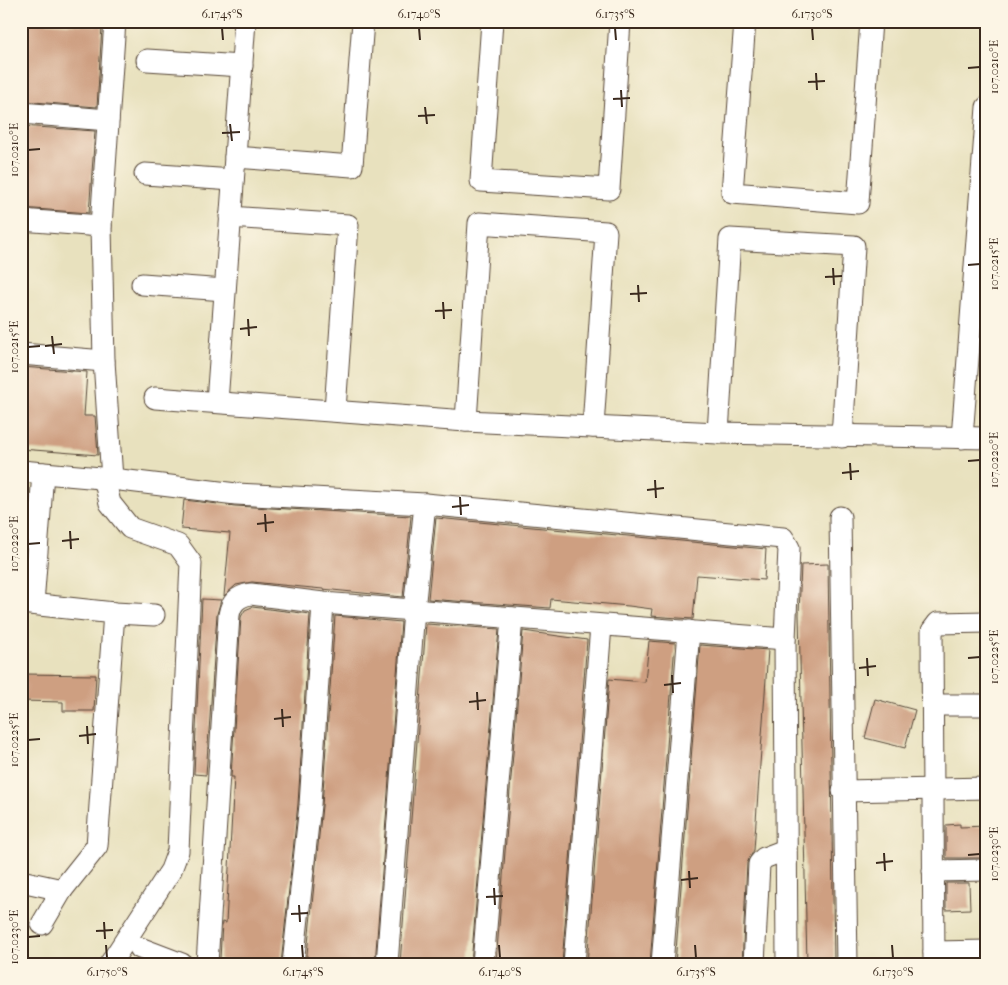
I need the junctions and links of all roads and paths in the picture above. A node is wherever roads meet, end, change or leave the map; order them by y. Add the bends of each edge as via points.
1 (115, 21) edge
2 (245, 21) edge
3 (363, 21) edge
4 (492, 21) edge
5 (620, 21) edge
6 (745, 21) edge
7 (871, 21) edge
8 (147, 60) dead end
9 (242, 66) junction
10 (987, 108) edge
11 (21, 113) edge
12 (108, 120) junction
13 (235, 157) junction
14 (145, 174) dead end
15 (233, 180) junction
16 (230, 217) junction
17 (21, 220) edge
18 (101, 226) junction
19 (142, 284) dead end
20 (225, 290) junction
21 (21, 354) edge
22 (104, 361) junction
23 (155, 398) dead end
24 (217, 402) junction
25 (334, 410) junction
26 (466, 421) junction
27 (593, 427) junction
28 (718, 433) junction
29 (842, 437) junction
30 (962, 438) junction
31 (987, 438) edge
32 (21, 471) edge
33 (43, 473) junction
34 (108, 478) junction
35 (425, 504) junction
36 (840, 517) dead end
37 (323, 603) junction
38 (27, 604) edge
39 (414, 610) junction
40 (114, 612) junction
41 (154, 615) dead end
42 (512, 618) junction
43 (987, 622) edge
44 (601, 626) junction
45 (689, 631) junction
46 (785, 639) junction
47 (933, 705) junction
48 (987, 705) edge
49 (987, 788) edge
50 (932, 790) junction
51 (843, 792) junction
52 (785, 850) junction
53 (932, 870) junction
54 (987, 870) edge
55 (21, 881) edge
56 (62, 890) junction
57 (42, 924) dead end
58 (140, 948) dead end
59 (987, 951) edge
60 (934, 958) edge
61 (110, 964) edge
62 (182, 964) edge
63 (207, 964) edge
64 (293, 964) edge
65 (387, 964) edge
66 (483, 964) edge
67 (574, 964) edge
68 (662, 964) edge
69 (754, 964) edge
70 (787, 964) edge
71 (846, 964) edge

1 - 12 street
2 - 9 street
3 - 13 street via 352,166
4 - 5 street via 482,181 609,189
6 - 7 street via 732,193 858,203
8 - 9 street
9 - 13 street
10 - 30 street
11 - 12 street
12 - 18 street
13 - 15 street
14 - 15 street
15 - 16 street
16 - 20 street
16 - 25 street via 348,225
17 - 18 street
18 - 22 street
19 - 20 street
20 - 24 street
21 - 22 street
22 - 34 street
23 - 24 street
24 - 25 street
25 - 26 street
26 - 27 street
26 - 27 street via 479,223 606,232
27 - 28 street
28 - 29 street
28 - 29 street via 730,239 854,246
29 - 30 street
30 - 31 street
32 - 33 street
33 - 34 street
33 - 38 street
34 - 35 street via 236,494
34 - 61 street via 110,504 130,528 178,545 191,563 178,851 171,870
35 - 39 street
35 - 46 street via 780,537 789,548
36 - 51 street
37 - 39 street
37 - 63 street via 251,594 244,595 231,606
37 - 64 street via 310,805
38 - 40 street
39 - 42 street
39 - 65 street
40 - 41 street
40 - 56 street via 99,836 97,846 87,861
42 - 44 street
42 - 66 street
43 - 47 street via 938,623 933,628
44 - 45 street
44 - 67 street
45 - 46 street
45 - 68 street
46 - 52 street
47 - 48 street
47 - 50 street
49 - 50 street
50 - 51 street
50 - 53 street
51 - 71 street
52 - 69 street via 764,858 759,864
52 - 70 street
53 - 54 street
53 - 60 street
55 - 56 street
56 - 57 street
58 - 62 street
59 - 60 street

